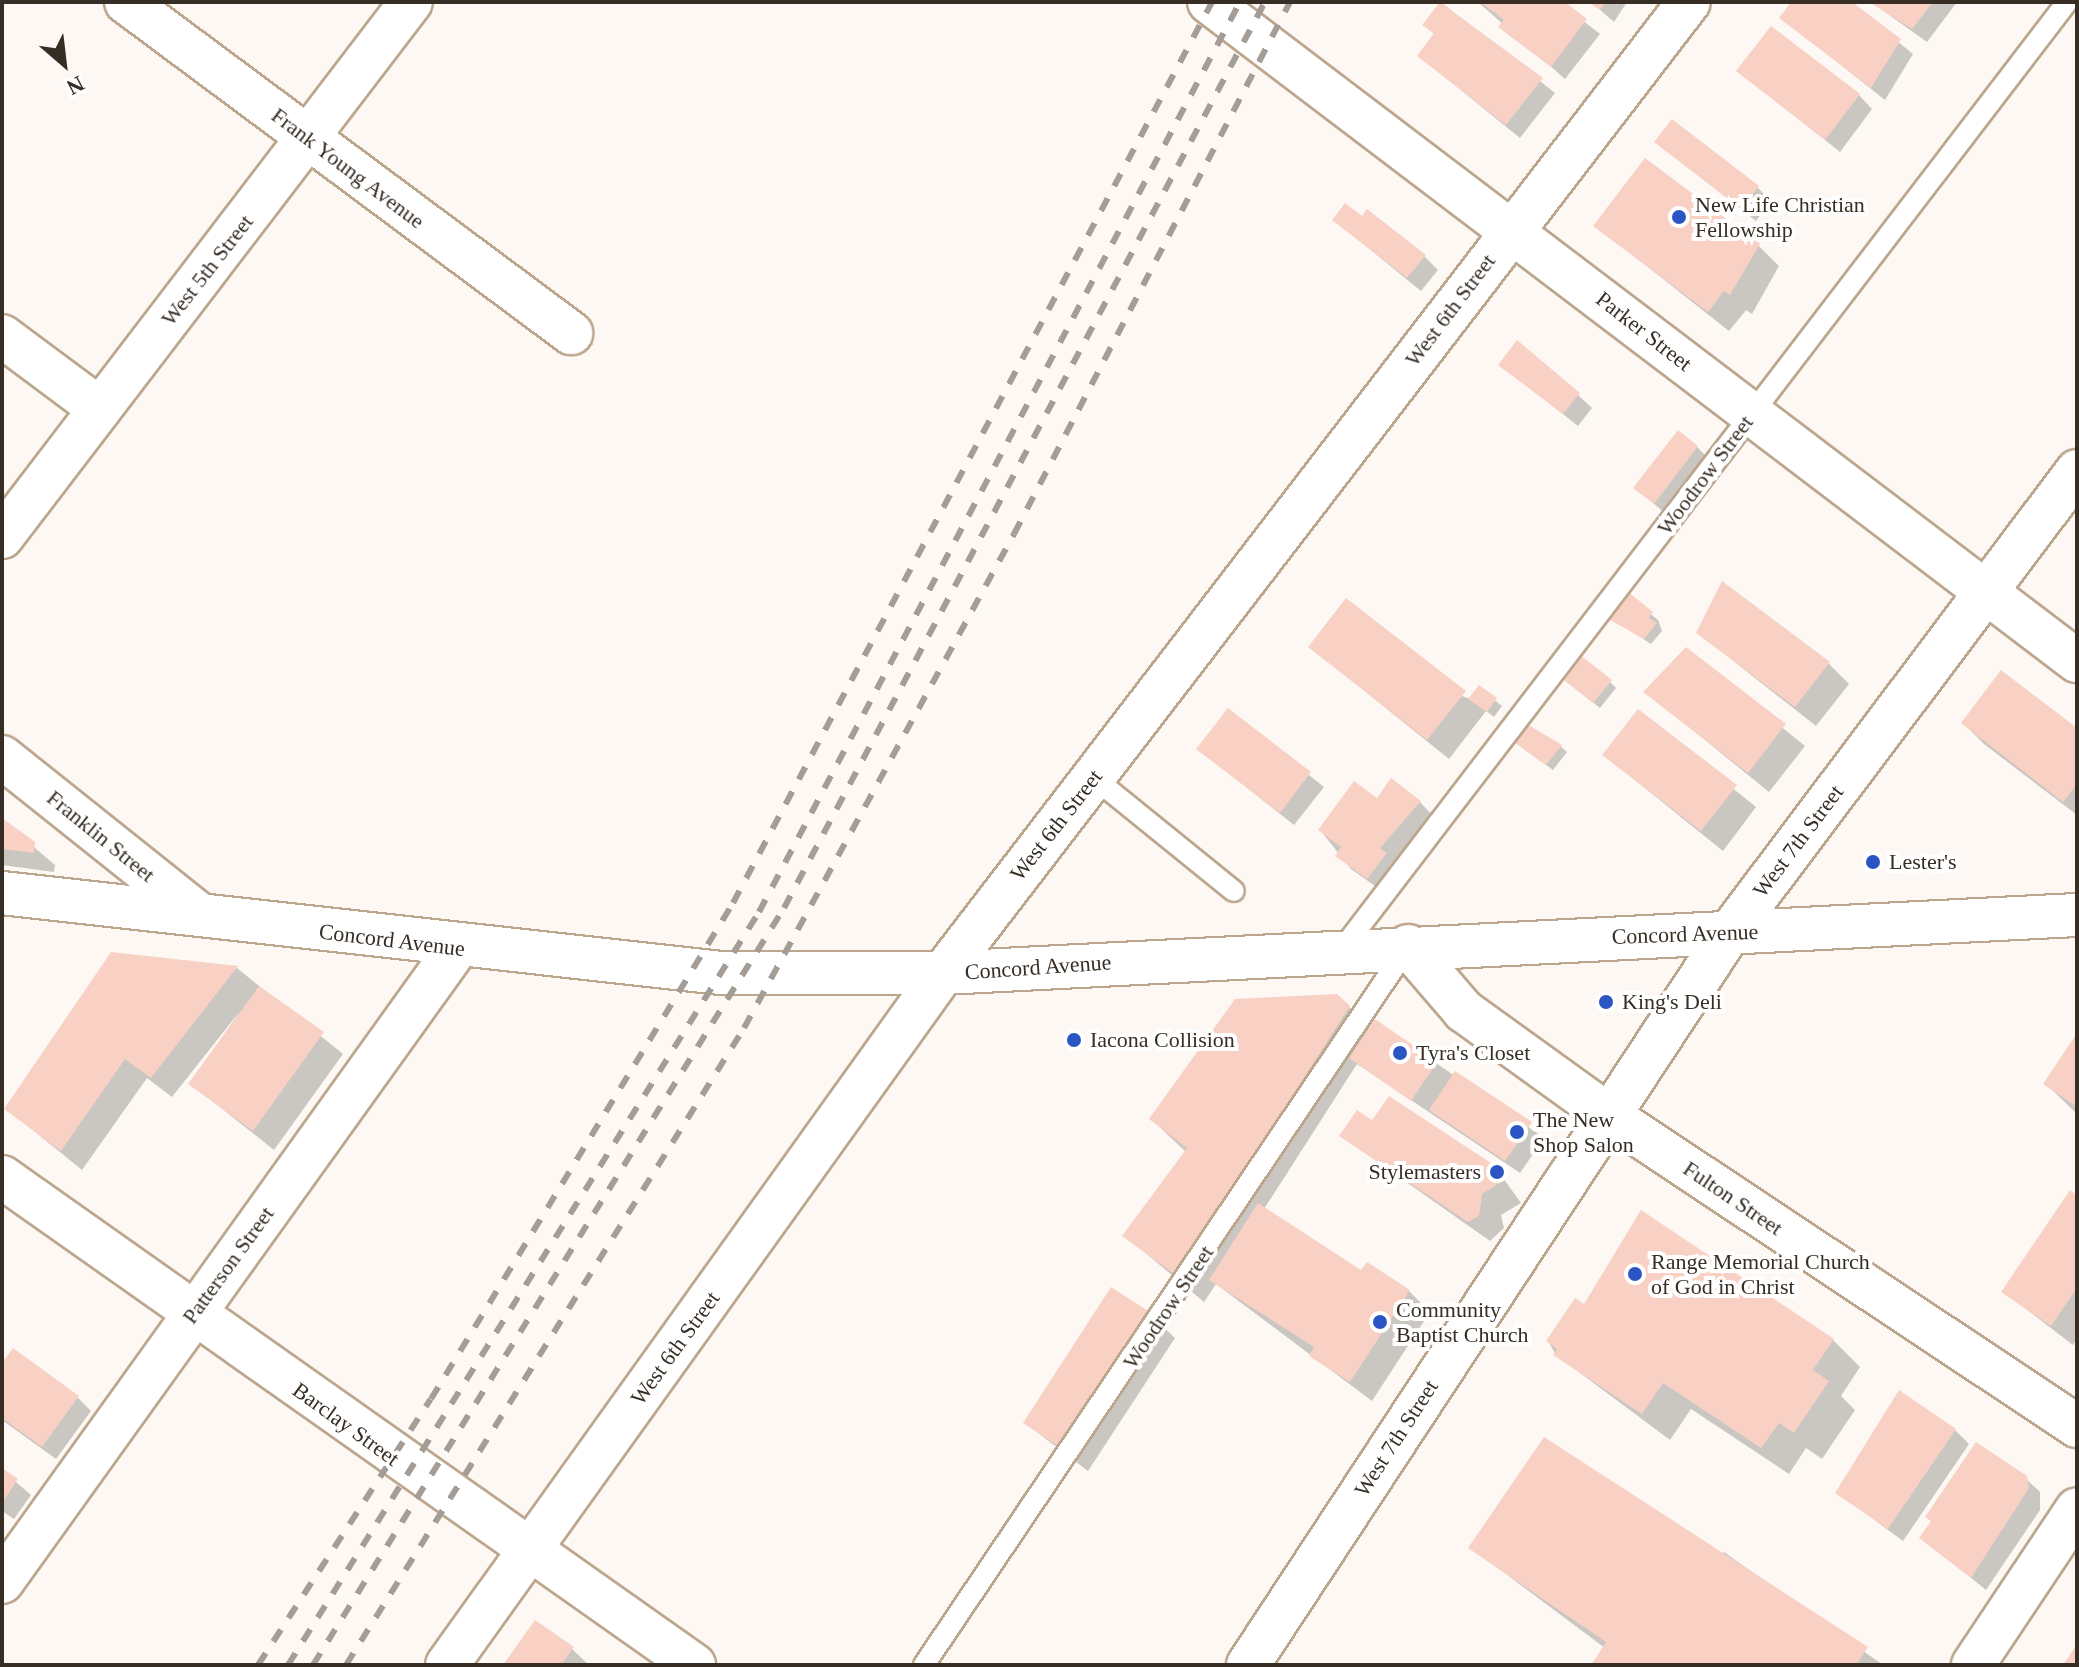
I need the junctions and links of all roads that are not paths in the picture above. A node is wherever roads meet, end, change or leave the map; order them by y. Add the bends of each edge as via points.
1 (126, 2) edge
2 (411, 2) edge
3 (1209, 2) edge
4 (1689, 2) edge
5 (2067, 2) edge
6 (307, 139) junction
7 (1512, 229) junction
8 (571, 333) dead end
9 (2, 336) edge
10 (100, 409) junction
11 (1752, 414) junction
12 (2077, 471) edge
13 (2, 537) edge
14 (1984, 595) junction
15 (2077, 661) edge
16 (2, 757) edge
17 (1093, 777) junction
18 (1234, 891) dead end
19 (2, 893) edge
20 (200, 915) junction
21 (2077, 915) edge
22 (1730, 932) junction
23 (1408, 946) junction
24 (1343, 948) junction
25 (456, 949) junction
26 (943, 973) junction
27 (1607, 1114) junction
28 (2, 1177) edge
29 (192, 1314) junction
30 (2077, 1426) edge
31 (2077, 1509) edge
32 (528, 1554) junction
33 (2, 1582) edge
34 (447, 1665) edge
35 (694, 1665) edge
36 (924, 1665) edge
37 (1248, 1665) edge
38 (1973, 1665) edge

1 - 6 street, Frank Young Avenue
2 - 6 street, West 5th Street
3 - 7 street, Parker Street
4 - 7 street, West 6th Street
5 - 11 lane, Woodrow Street
6 - 8 street, Frank Young Avenue
6 - 10 street, West 5th Street
7 - 11 street, Parker Street
7 - 17 street, West 6th Street
9 - 10 street
10 - 13 street, West 5th Street
11 - 14 street, Parker Street
11 - 24 lane, Woodrow Street
12 - 14 street, West 7th Street
14 - 15 street, Parker Street
14 - 22 street, West 7th Street
16 - 20 street, Franklin Street
17 - 18 lane
17 - 26 street, West 6th Street
19 - 20 street, Concord Avenue
20 - 25 street, Concord Avenue
21 - 22 street, Concord Avenue
22 - 23 street, Concord Avenue
22 - 27 street, West 7th Street
23 - 24 street, Concord Avenue
23 - 27 street, Fulton Street via 1464,1011
23 - 36 lane, Woodrow Street
24 - 26 street, Concord Avenue
25 - 26 street, Concord Avenue via 721,973
25 - 29 street, Patterson Street
26 - 32 street, West 6th Street
27 - 30 street, Fulton Street
27 - 37 street, West 7th Street
28 - 29 street, Barclay Street
29 - 32 street, Barclay Street
29 - 33 street, Patterson Street
31 - 38 street
32 - 34 street, West 6th Street
32 - 35 street, Barclay Street

